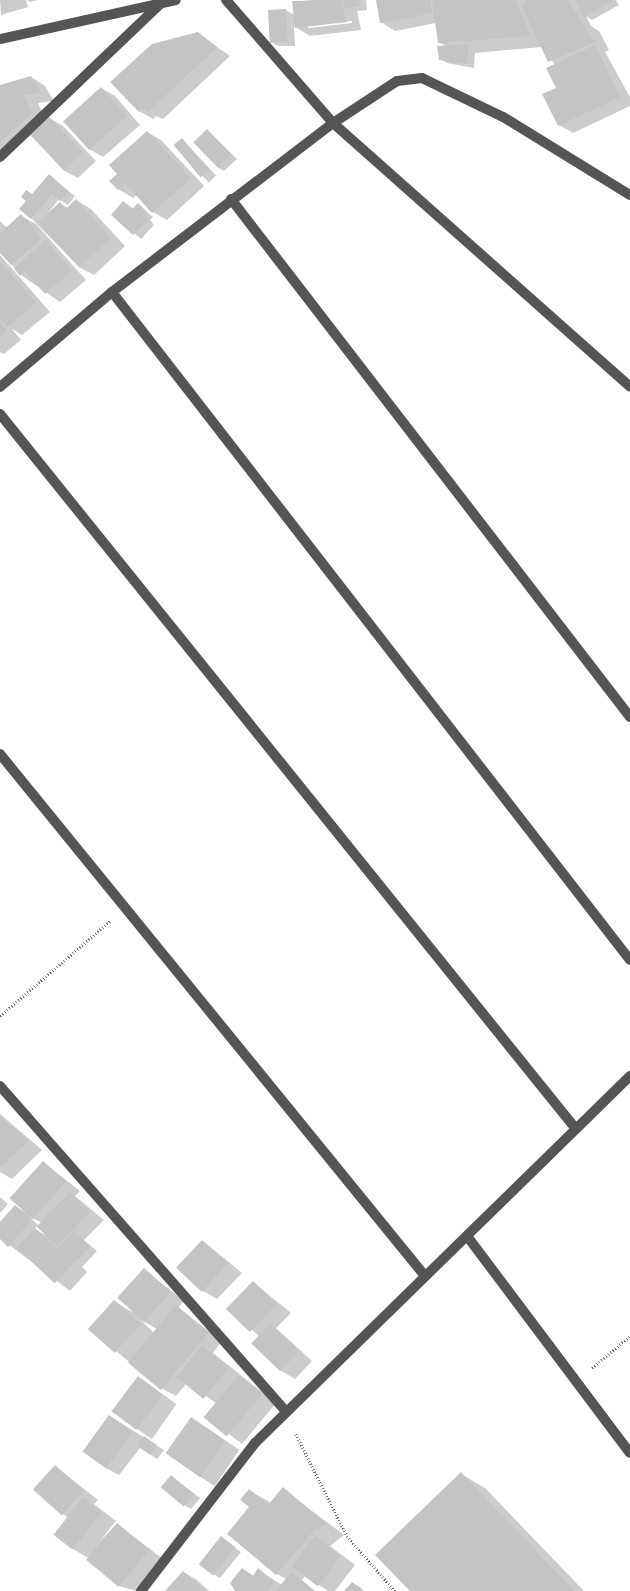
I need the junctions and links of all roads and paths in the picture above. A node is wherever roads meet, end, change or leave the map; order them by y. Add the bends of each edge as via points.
1 (176, 0) edge
2 (226, 0) edge
3 (160, 4) junction
4 (0, 39) edge
5 (333, 123) junction
6 (0, 157) edge
7 (630, 196) edge
8 (231, 199) junction
9 (112, 292) junction
10 (0, 387) edge
11 (630, 387) edge
12 (0, 414) edge
13 (630, 717) edge
14 (0, 754) edge
15 (125, 908) junction
16 (630, 960) edge
17 (0, 1016) edge
18 (630, 1076) edge
19 (0, 1086) edge
20 (576, 1129) junction
21 (467, 1236) junction
22 (425, 1276) junction
23 (630, 1336) edge
24 (576, 1381) junction
25 (286, 1412) junction
26 (630, 1453) edge
27 (141, 1591) edge
28 (395, 1591) edge

1 - 3 street
2 - 5 street
3 - 4 street
3 - 6 street
5 - 7 street via 397,81 422,78 503,117
5 - 8 street
5 - 11 street
8 - 9 street
8 - 13 street
9 - 10 street
9 - 16 street
12 - 20 street
14 - 15 street
15 - 17 path
15 - 22 street
18 - 20 street
19 - 25 street
20 - 21 street
21 - 22 street
21 - 24 street
22 - 25 street
23 - 24 path
24 - 26 street
25 - 27 street via 255,1442
25 - 28 path via 347,1536

